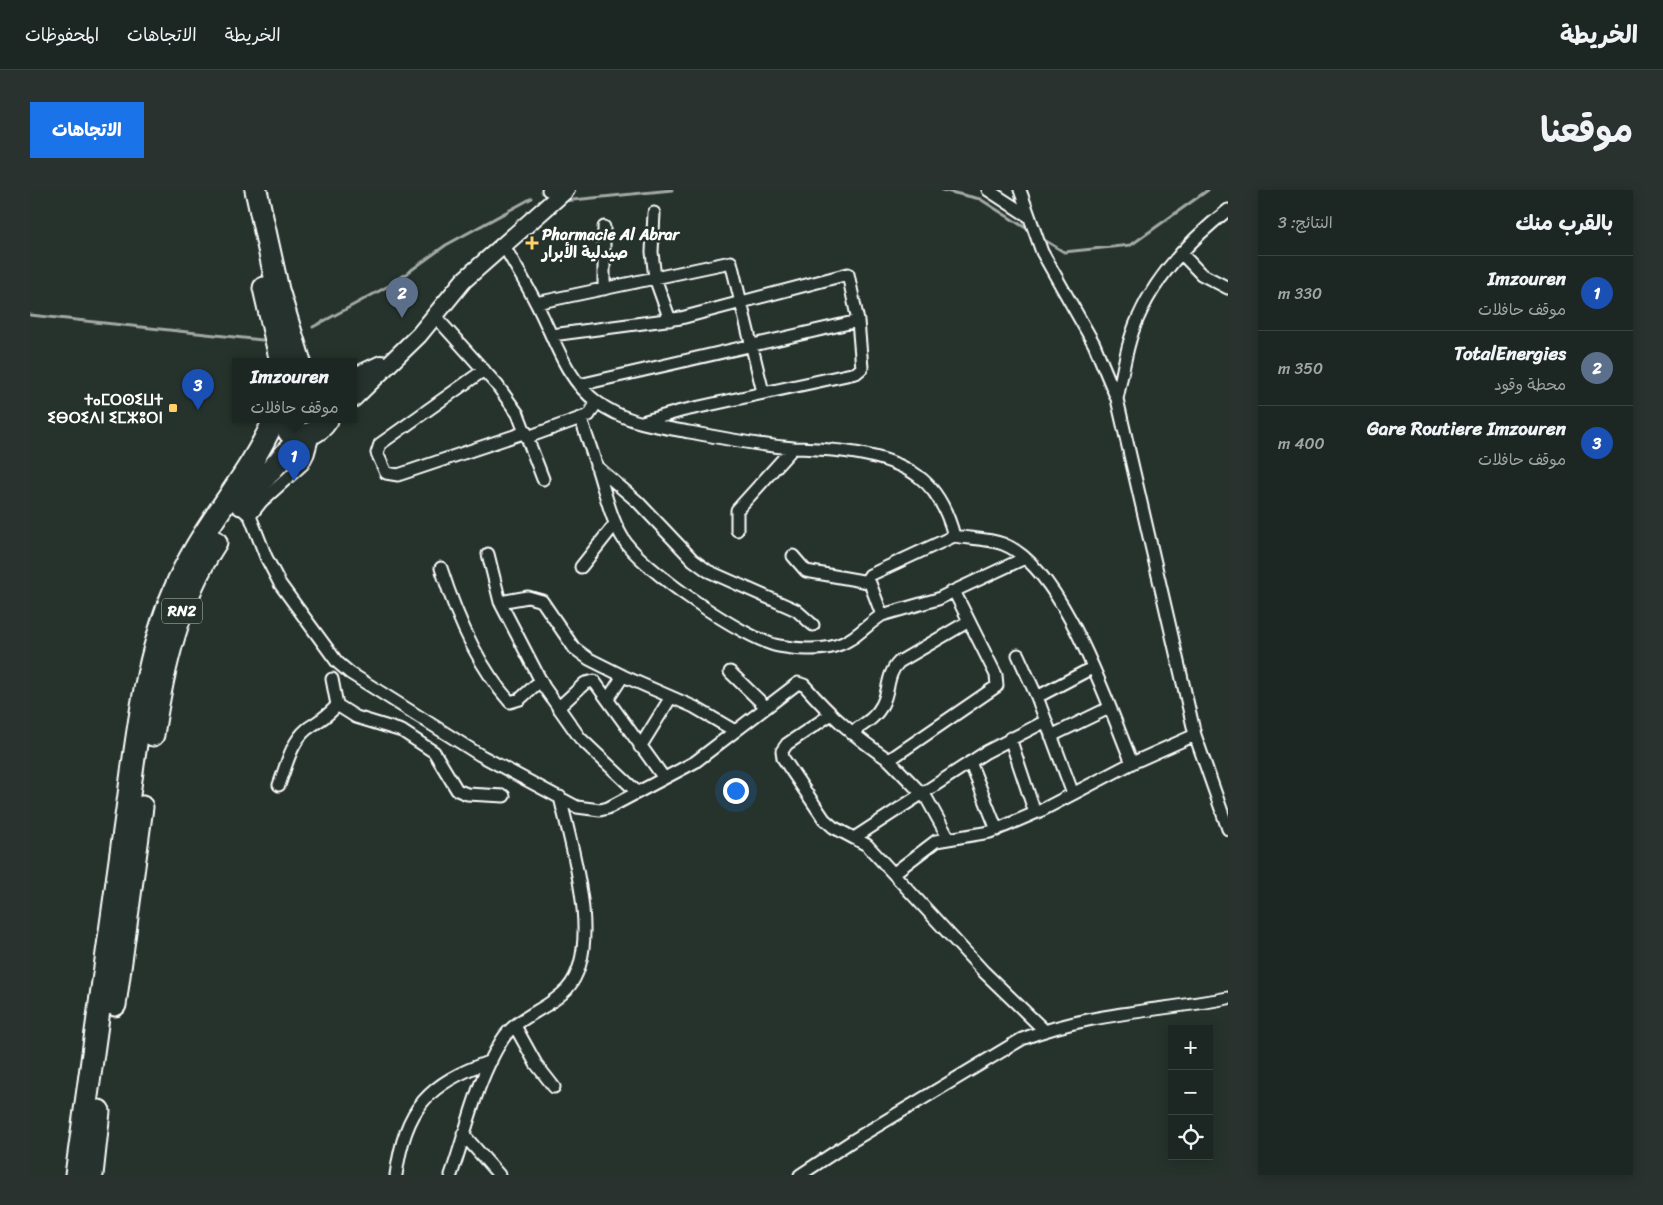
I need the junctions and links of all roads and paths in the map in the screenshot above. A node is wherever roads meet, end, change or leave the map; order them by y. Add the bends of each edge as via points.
1 (243, 190) edge
2 (256, 190) edge
3 (988, 190) edge
4 (1020, 190) edge
5 (559, 191) edge
6 (1228, 210) edge
7 (654, 213) dead end
8 (1029, 219) junction
9 (604, 227) dead end
10 (503, 244) junction
11 (1181, 254) junction
12 (655, 278) junction
13 (604, 288) junction
14 (1228, 288) edge
15 (536, 303) junction
16 (742, 303) junction
17 (434, 315) junction
18 (670, 320) junction
19 (858, 321) junction
20 (552, 336) junction
21 (752, 346) junction
22 (401, 354) junction
23 (280, 358) edge
24 (299, 358) edge
25 (484, 370) junction
26 (357, 376) edge
27 (579, 385) junction
28 (763, 392) junction
29 (357, 395) edge
30 (1117, 399) junction
31 (596, 402) junction
32 (581, 419) junction
33 (274, 423) edge
34 (279, 423) edge
35 (639, 423) junction
36 (319, 426) edge
37 (527, 434) junction
38 (793, 448) junction
39 (596, 466) junction
40 (543, 479) dead end
41 (244, 511) junction
42 (615, 524) junction
43 (738, 530) dead end
44 (954, 536) junction
45 (488, 554) dead end
46 (793, 556) dead end
47 (1025, 558) junction
48 (581, 567) dead end
49 (441, 568) dead end
50 (868, 582) junction
51 (954, 591) junction
52 (500, 602) junction
53 (882, 615) junction
54 (969, 621) junction
55 (813, 625) dead end
56 (1018, 655) dead end
57 (1092, 668) junction
58 (730, 672) dead end
59 (623, 676) junction
60 (332, 680) dead end
61 (540, 680) junction
62 (671, 696) junction
63 (1037, 697) junction
64 (608, 700) junction
65 (337, 705) junction
66 (766, 707) junction
67 (558, 708) junction
68 (1109, 708) junction
69 (830, 715) junction
70 (1046, 722) junction
71 (735, 731) junction
72 (851, 733) junction
73 (1195, 735) junction
74 (1051, 736) junction
75 (1010, 738) junction
76 (640, 747) junction
77 (889, 760) junction
78 (970, 762) junction
79 (1132, 763) junction
80 (664, 778) junction
81 (279, 786) dead end
82 (637, 792) junction
83 (922, 793) junction
84 (1073, 794) junction
85 (504, 796) dead end
86 (560, 797) junction
87 (1036, 813) junction
88 (1228, 829) edge
89 (997, 830) junction
90 (854, 838) junction
91 (949, 840) junction
92 (894, 873) junction
93 (1228, 998) edge
94 (515, 1026) junction
95 (1044, 1030) junction
96 (491, 1061) junction
97 (554, 1087) dead end
98 (463, 1134) junction
99 (76, 1175) edge
100 (92, 1175) edge
101 (396, 1175) edge
102 (450, 1175) edge
103 (499, 1175) edge
104 (800, 1175) edge

1 - 23 highway
2 - 24 highway via 278,290
3 - 8 street
4 - 8 street
5 - 10 street
6 - 11 street via 1201,231
7 - 12 street via 652,252
8 - 30 street via 1042,252 1094,344
9 - 13 street
10 - 15 street
10 - 17 street via 464,280
11 - 14 street via 1201,274
11 - 30 street via 1163,275 1137,319
12 - 13 street
12 - 16 street via 731,262
12 - 18 street
13 - 15 street
15 - 20 street
16 - 18 street
16 - 19 street via 848,274
16 - 21 street
17 - 22 street
17 - 25 street
18 - 20 street
19 - 21 street
19 - 28 street via 860,371
20 - 27 street
21 - 27 street
21 - 28 street
22 - 26 street
22 - 29 street
25 - 37 street via 518,414
25 - 37 street via 380,444 377,454 386,473 398,475
27 - 31 street
28 - 35 street
30 - 73 street
31 - 32 street via 589,415
31 - 35 street
32 - 37 street
32 - 39 street
33 - 99 highway, RN2 via 252,465 187,562 173,592 148,674
34 - 36 highway, RN2 via 284,429
35 - 38 street via 738,442
36 - 41 highway, RN2 via 262,477
37 - 40 street
38 - 43 street via 738,510
38 - 44 street via 857,453 914,473 939,499
39 - 42 street
39 - 55 street via 708,571 796,610
41 - 86 street via 280,584 337,662 480,755
41 - 100 highway, RN2 via 206,556 178,623 168,660 154,728 102,1082
42 - 48 street
42 - 53 street via 624,541 641,560 684,593 749,634 778,646 836,646 850,640
44 - 47 street via 1003,544
44 - 50 street via 870,575
45 - 52 street
46 - 50 street via 806,571
47 - 51 street
47 - 57 street via 1050,585 1065,608
49 - 61 street via 468,635 510,702 520,699
50 - 53 street
51 - 53 street via 938,599
51 - 54 street
52 - 59 street via 528,597 542,601 574,648
52 - 61 street
54 - 72 street via 899,662 892,669 882,707
54 - 77 street via 996,675 997,686
56 - 63 street
57 - 63 street
57 - 68 street
58 - 66 street
59 - 62 street
59 - 64 street
60 - 65 street
61 - 67 street
62 - 71 street
62 - 76 street
63 - 70 street
64 - 67 street via 597,683 591,680
64 - 76 street
65 - 81 street via 306,730 287,760
65 - 85 street via 356,717 402,731 434,752 457,790 467,794
66 - 69 street via 795,683 801,683
66 - 71 street
67 - 82 street via 580,738
68 - 74 street
68 - 79 street
69 - 72 street
69 - 90 street via 787,744 782,751 783,758 824,819
70 - 74 street
70 - 75 street
71 - 80 street via 695,762
72 - 77 street
73 - 79 street
73 - 88 street
74 - 84 street
75 - 78 street
75 - 87 street
76 - 80 street
77 - 83 street
78 - 83 street
78 - 89 street
79 - 84 street
80 - 82 street
82 - 86 street via 600,810 577,807
83 - 90 street
83 - 91 street
84 - 87 street
86 - 94 street via 584,910 579,964 566,990
87 - 89 street
89 - 91 street
90 - 92 street via 867,845
91 - 92 street via 936,841
92 - 95 street via 978,965
93 - 95 street
94 - 96 street
94 - 97 street via 536,1064
95 - 104 street via 999,1052
96 - 98 street
96 - 101 street via 449,1079 419,1104 409,1122
98 - 102 street
98 - 103 street

